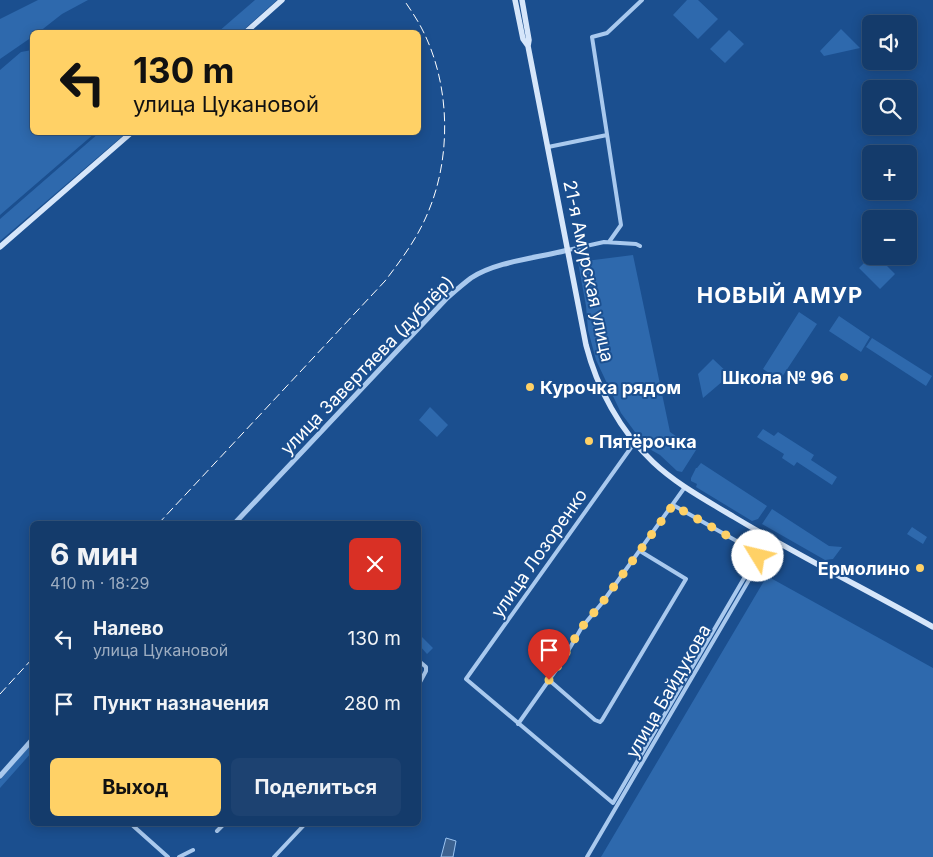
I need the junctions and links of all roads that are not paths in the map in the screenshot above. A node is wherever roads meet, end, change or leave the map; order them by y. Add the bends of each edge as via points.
1 (282, 0) edge
2 (515, 0) edge
3 (522, 0) edge
4 (642, 0) edge
5 (248, 30) edge
6 (528, 46) junction
7 (129, 135) edge
8 (607, 135) junction
9 (548, 147) junction
10 (609, 242) junction
11 (640, 246) dead end
12 (0, 248) edge
13 (568, 250) junction
14 (634, 442) junction
15 (685, 486) junction
16 (673, 505) junction
17 (237, 521) edge
18 (773, 539) junction
19 (640, 551) junction
20 (933, 627) edge
21 (421, 663) edge
22 (549, 680) junction
23 (421, 681) edge
24 (518, 724) junction
25 (30, 742) edge
26 (0, 776) edge
27 (133, 826) edge
28 (222, 826) edge
29 (303, 826) edge
30 (218, 831) dead end
31 (193, 850) dead end
32 (168, 857) edge
33 (178, 857) edge
34 (274, 857) edge
35 (586, 857) edge

1 - 5 main road
2 - 6 main road, 21-я Амурская улица via 523,39
3 - 6 main road, 21-я Амурская улица via 530,40
4 - 8 street via 607,33 592,37
6 - 9 main road, 21-я Амурская улица
7 - 12 main road
8 - 9 street
8 - 10 street via 621,225
9 - 13 main road, 21-я Амурская улица
10 - 11 street
10 - 13 street
13 - 14 main road, 21-я Амурская улица via 590,361 617,418
13 - 17 street, улица Завертяева (дублёр) via 497,266 460,286
14 - 15 main road, 21-я Амурская улица via 654,463
14 - 24 street, улица Лозоренко via 466,680
15 - 16 street
15 - 18 main road, 21-я Амурская улица
16 - 19 street
16 - 24 street, улица Байдукова via 758,553 758,556 613,804
18 - 20 main road, 21-я Амурская улица
18 - 35 street, улица Байдукова
19 - 22 street via 582,627
19 - 22 street via 686,579 602,720 595,720
21 - 23 street via 426,667
22 - 24 street
25 - 26 street
27 - 32 street
28 - 30 street
29 - 34 street
31 - 33 street

